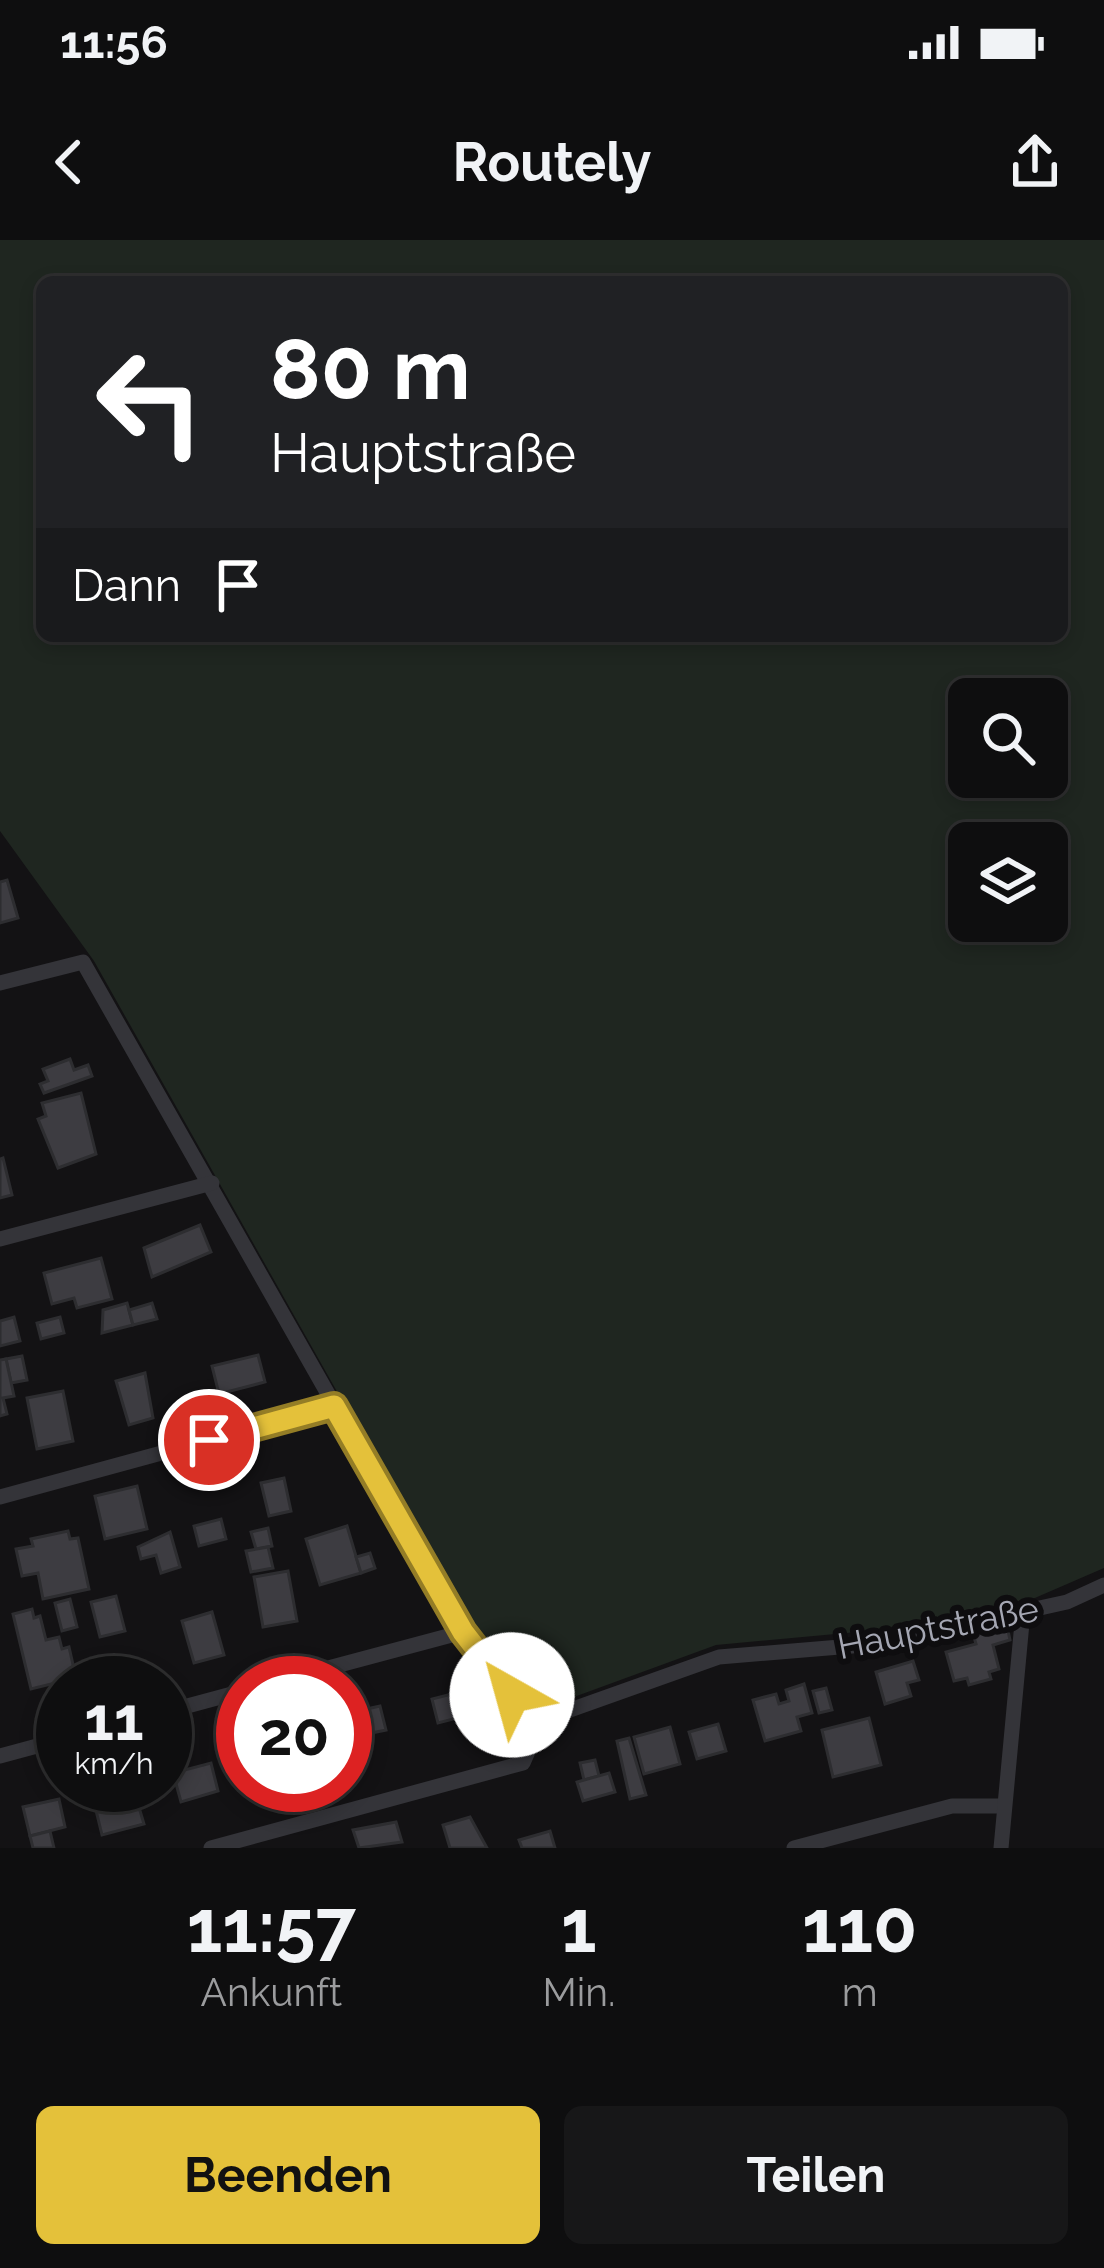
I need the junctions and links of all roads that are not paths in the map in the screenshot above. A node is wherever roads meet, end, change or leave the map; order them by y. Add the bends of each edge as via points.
1 (0, 983) edge
2 (212, 1183) junction
3 (0, 1239) edge
4 (334, 1406) junction
5 (0, 1497) edge
6 (1104, 1585) edge
7 (1023, 1612) junction
8 (463, 1632) junction
9 (372, 1656) edge
10 (542, 1720) junction
11 (36, 1746) edge
12 (0, 1756) edge
13 (1004, 1806) junction
14 (211, 1848) edge
15 (794, 1848) edge
16 (1000, 1848) edge

1 - 2 lane via 83,962
2 - 3 lane
2 - 4 lane
4 - 5 lane
4 - 8 lane
6 - 7 lane, Hauptstraße
7 - 10 lane, Hauptstraße via 876,1645 719,1657
7 - 13 lane
8 - 9 lane
8 - 10 lane
10 - 14 lane via 523,1763
11 - 12 lane
13 - 15 lane via 952,1805
13 - 16 lane

